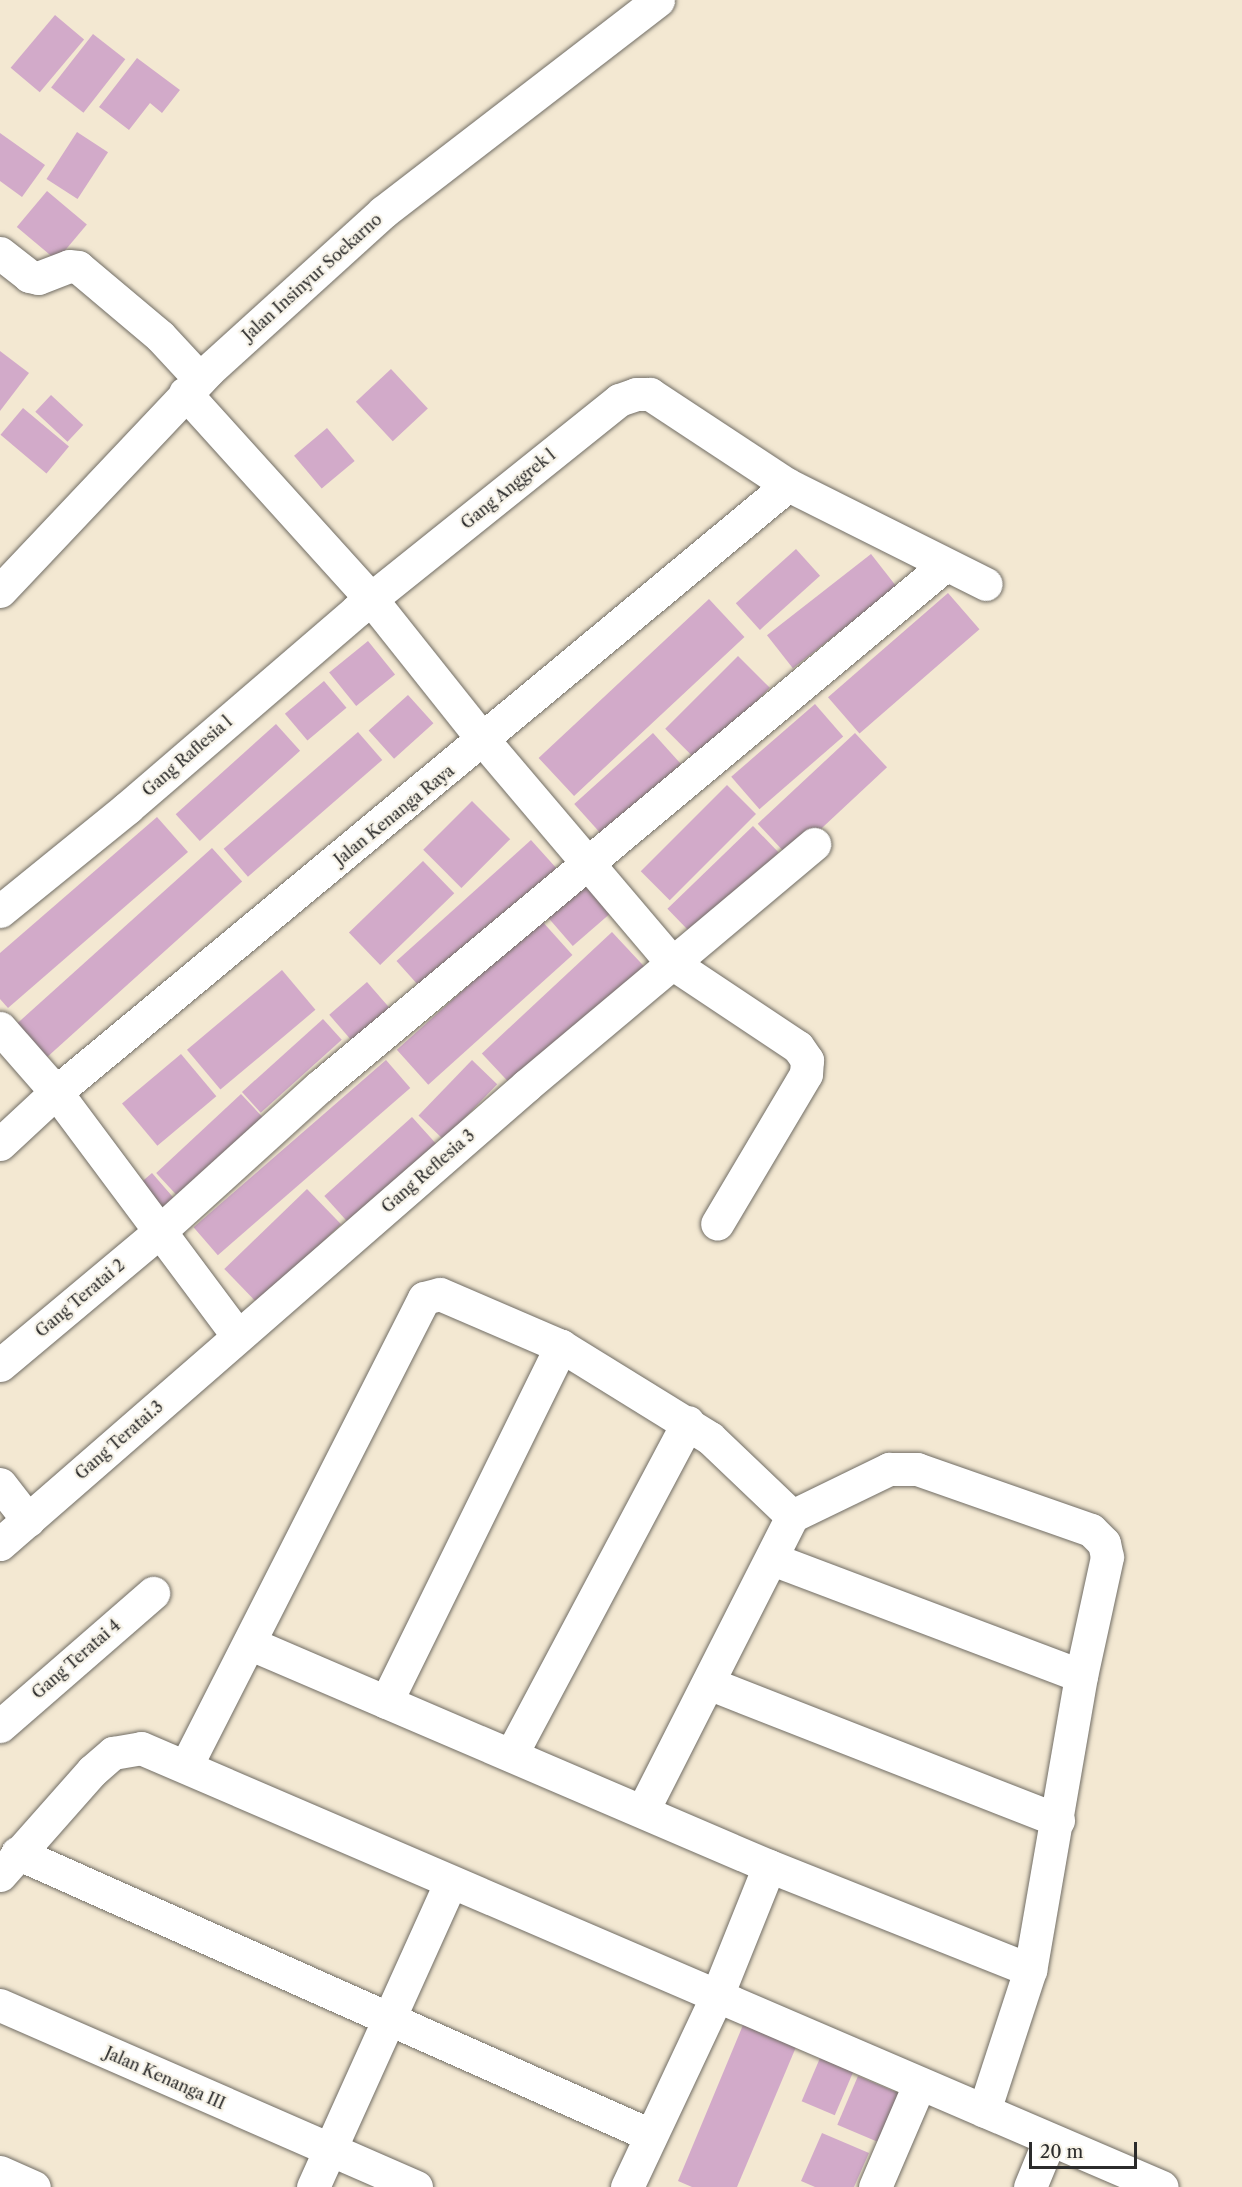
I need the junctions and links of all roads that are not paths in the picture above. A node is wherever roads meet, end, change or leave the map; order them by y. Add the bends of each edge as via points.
1 (658, 0) edge
2 (0, 254) edge
3 (182, 367) junction
4 (788, 485) junction
5 (945, 565) junction
6 (986, 584) dead end
7 (0, 591) edge
8 (372, 599) junction
9 (484, 741) junction
10 (813, 844) dead end
11 (589, 861) junction
12 (0, 911) edge
13 (672, 963) junction
14 (0, 1028) edge
15 (56, 1092) junction
16 (0, 1144) edge
17 (717, 1224) dead end
18 (160, 1231) junction
19 (238, 1336) junction
20 (561, 1346) junction
21 (0, 1365) edge
22 (688, 1422) junction
23 (0, 1484) edge
24 (792, 1516) junction
25 (27, 1520) junction
26 (0, 1544) edge
27 (772, 1559) junction
28 (153, 1593) dead end
29 (251, 1644) junction
30 (1081, 1676) junction
31 (708, 1683) junction
32 (386, 1702) junction
33 (0, 1726) edge
34 (511, 1755) junction
35 (186, 1766) junction
36 (643, 1810) junction
37 (1058, 1820) junction
38 (8, 1864) edge
39 (769, 1866) junction
40 (450, 1883) junction
41 (1030, 1970) junction
42 (716, 1998) junction
43 (0, 2006) edge
44 (389, 2019) junction
45 (919, 2085) junction
46 (984, 2111) junction
47 (650, 2134) junction
48 (1049, 2141) junction
49 (330, 2150) junction
50 (0, 2172) edge
51 (34, 2187) edge
52 (313, 2187) edge
53 (416, 2187) edge
54 (627, 2187) edge
55 (875, 2187) edge
56 (1030, 2187) edge
57 (1162, 2187) edge

1 - 3 street, Jalan Insinyur Soekarno
2 - 3 street via 29,276 38,278 69,266 78,267
3 - 7 street, Jalan Insinyur Soekarno
3 - 8 street
4 - 5 street
4 - 8 street, Gang Anggrek l via 650,394 619,400
4 - 9 street, Jalan Kenanga Raya
5 - 6 street
5 - 11 street, Gang Teratai 2
8 - 9 street
8 - 12 street, Gang Raflesia l
9 - 11 street
9 - 15 street, Jalan Kenanga Raya
10 - 13 street, Gang Reflesia 3
11 - 13 street
11 - 18 street, Gang Teratai 2 via 319,1087
13 - 17 street via 798,1047 807,1060 806,1074
13 - 19 street, Gang Reflesia 3
14 - 15 street
15 - 16 street, Jalan Kenanga Raya
15 - 18 street
18 - 19 street
18 - 21 street, Gang Teratai 2
19 - 25 street, Gang Teratai.3
20 - 22 street
20 - 29 street via 440,1294 424,1298
20 - 32 street
22 - 24 street via 758,1480
22 - 34 street
23 - 25 street
24 - 27 street
24 - 30 street via 890,1469 917,1469 1091,1530 1104,1543 1107,1557
25 - 26 street, Gang Teratai.3
27 - 30 street
27 - 31 street
28 - 33 street, Gang Teratai 4
29 - 32 street
29 - 35 street
30 - 37 street
31 - 36 street
31 - 37 street
32 - 34 street
34 - 36 street
35 - 38 street via 141,1748 113,1753
35 - 40 street
36 - 39 street
37 - 41 street
38 - 44 street
39 - 41 street
39 - 42 street
40 - 42 street
40 - 44 street
41 - 46 street
42 - 45 street
42 - 47 street
43 - 49 street, Jalan Kenanga III
44 - 47 street
44 - 49 street
45 - 46 street
45 - 55 street
46 - 48 street
47 - 54 street
48 - 56 street
48 - 57 street
49 - 52 street
49 - 53 street, Jalan Kenanga III
50 - 51 street

